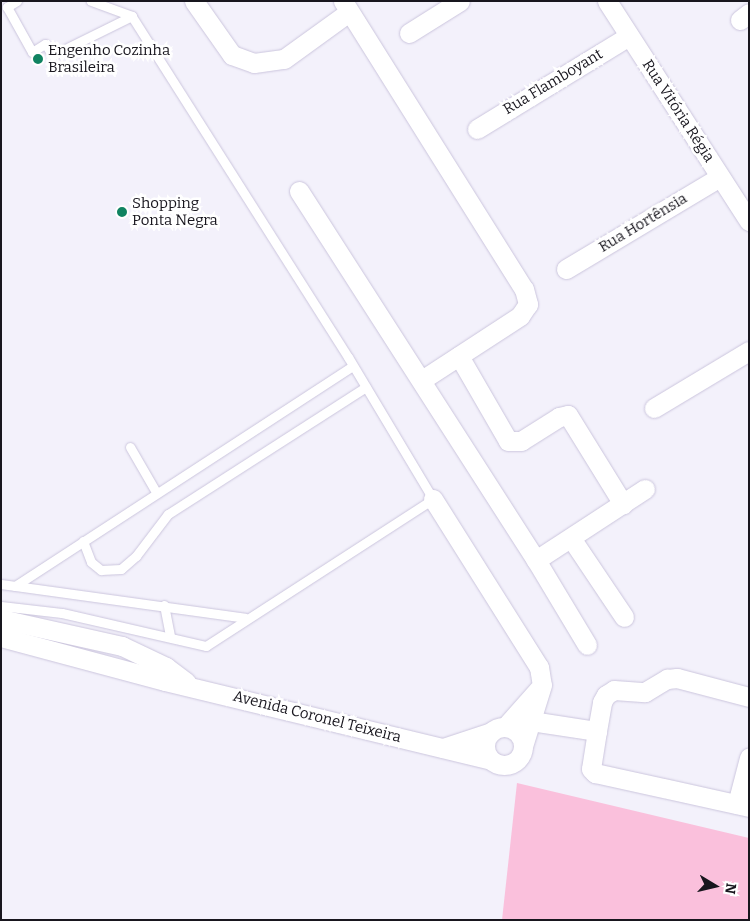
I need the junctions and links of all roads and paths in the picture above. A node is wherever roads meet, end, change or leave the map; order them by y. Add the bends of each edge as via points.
1 (17, 1) edge
2 (92, 1) edge
3 (194, 1) edge
4 (460, 1) edge
5 (607, 1) edge
6 (346, 7) edge
7 (132, 16) junction
8 (409, 33) dead end
9 (629, 36) junction
10 (477, 129) dead end
11 (720, 177) junction
12 (299, 192) dead end
13 (749, 222) edge
14 (566, 270) dead end
15 (749, 351) edge
16 (458, 356) junction
17 (353, 366) junction
18 (422, 380) junction
19 (366, 388) junction
20 (654, 408) dead end
21 (130, 447) dead end
22 (645, 489) dead end
23 (156, 492) junction
24 (433, 499) junction
25 (623, 504) junction
26 (571, 538) junction
27 (83, 541) junction
28 (536, 560) junction
29 (1, 584) edge
30 (15, 586) junction
31 (164, 605) junction
32 (1, 606) edge
33 (624, 617) dead end
34 (245, 618) junction
35 (1, 619) edge
36 (1, 637) edge
37 (170, 637) junction
38 (587, 645) dead end
39 (542, 685) junction
40 (191, 686) junction
41 (749, 697) edge
42 (532, 721) junction
43 (498, 730) junction
44 (596, 731) junction
45 (523, 746) junction
46 (443, 748) junction
47 (749, 758) edge
48 (491, 760) junction
49 (743, 806) edge

1 - 7 lane via 7,7 32,52 45,44 53,55
2 - 7 lane
3 - 6 street via 232,55 254,63 284,59
4 - 8 street
5 - 9 street, Rua Vitória Régia
6 - 16 street via 524,289 528,304 520,316
7 - 17 lane
9 - 10 street, Rua Flamboyant
9 - 11 street, Rua Vitória Régia
11 - 13 street, Rua Vitória Régia
11 - 14 street, Rua Hortênsia
12 - 18 street
15 - 20 street
16 - 18 street
16 - 25 street via 508,441 521,441 559,417 568,415
17 - 19 lane
17 - 23 lane
18 - 28 street
19 - 24 lane
19 - 27 lane via 168,514 121,570 102,570 91,562
21 - 23 lane
22 - 25 street
23 - 27 lane
24 - 34 lane
24 - 39 street via 539,667
25 - 26 street
26 - 28 street
26 - 33 street
27 - 30 lane
28 - 38 street
29 - 30 lane
30 - 31 lane
31 - 34 lane
31 - 37 lane
32 - 37 lane via 62,613
34 - 37 lane via 206,646
35 - 40 street via 122,646 166,667
36 - 40 street, Avenida Coronel Teixeira
39 - 42 street, Avenida Coronel Teixeira
39 - 43 street
40 - 46 street, Avenida Coronel Teixeira
41 - 44 street via 677,678 667,679 645,692 614,690 602,702
42 - 44 street
42 - 45 street, Avenida Coronel Teixeira
43 - 45 street via 518,733
43 - 46 street
43 - 48 street via 485,743
44 - 49 street via 591,769 595,774
45 - 48 street, Avenida Coronel Teixeira via 518,760 512,764 497,764
46 - 48 street, Avenida Coronel Teixeira
47 - 49 street

